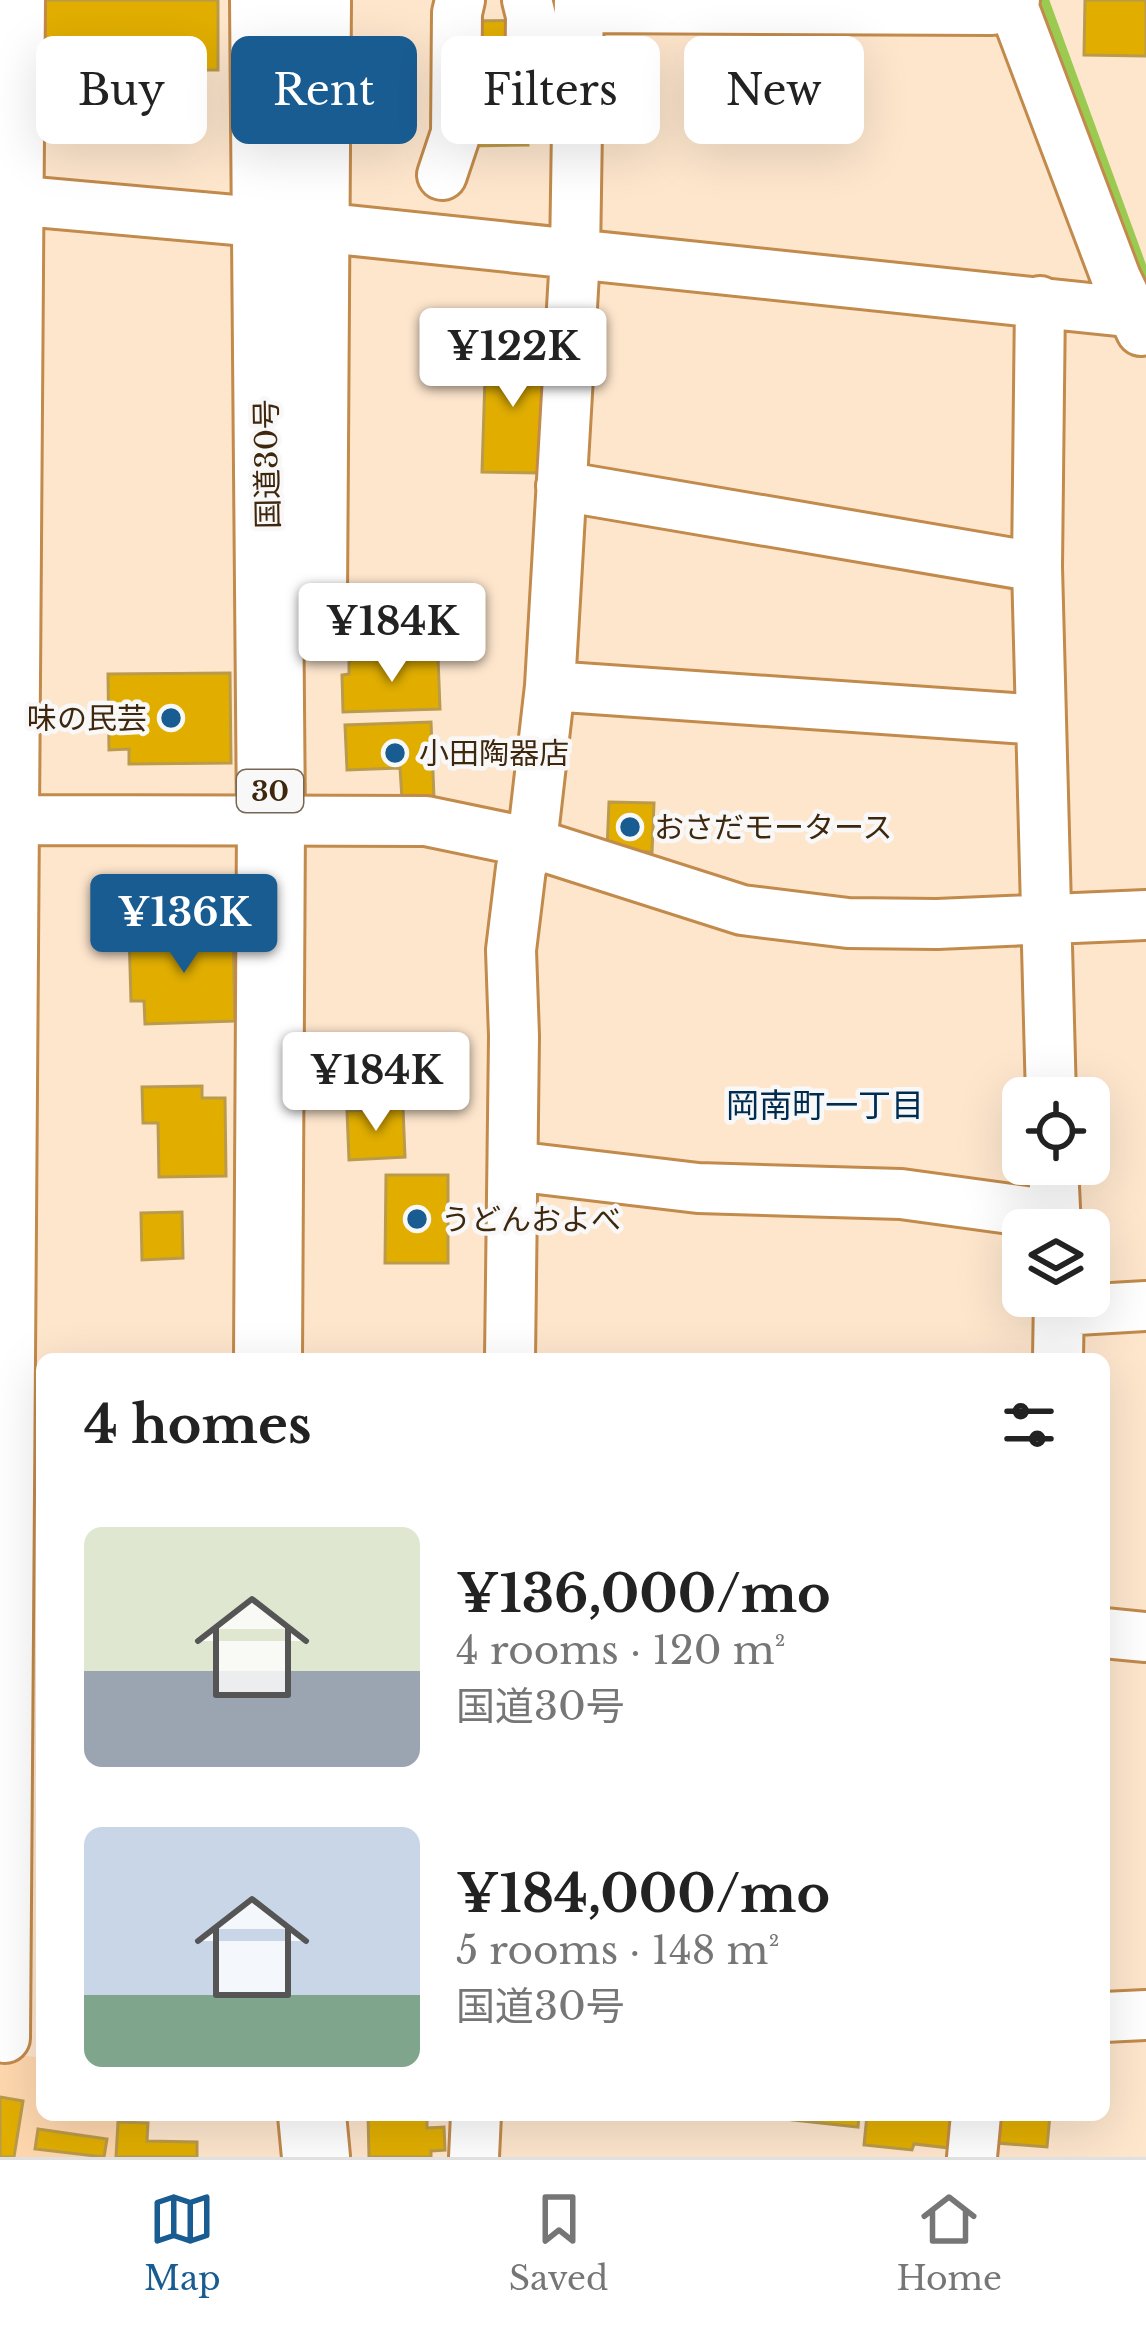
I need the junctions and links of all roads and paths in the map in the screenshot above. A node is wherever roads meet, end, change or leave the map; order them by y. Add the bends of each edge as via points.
1 (20, 0) edge
2 (264, 0) edge
3 (316, 0) edge
4 (460, 0) edge
5 (527, 0) edge
6 (1013, 1) edge
7 (579, 4) edge
8 (530, 36) edge
9 (578, 36) edge
10 (577, 144) edge
11 (442, 175) dead end
12 (9, 200) edge
13 (290, 225) junction
14 (574, 256) junction
15 (1040, 301) junction
16 (1141, 320) edge
17 (9, 406) edge
18 (561, 485) junction
19 (1037, 567) junction
20 (8, 598) edge
21 (550, 686) junction
22 (1041, 720) junction
23 (7, 820) edge
24 (291, 821) junction
25 (532, 843) junction
26 (1146, 915) edge
27 (1044, 916) junction
28 (1050, 1077) edge
29 (6, 1078) edge
30 (513, 1166) junction
31 (1002, 1212) edge
32 (1110, 1305) edge
33 (1146, 1306) edge
34 (1060, 1317) edge
35 (4, 1325) edge
36 (268, 1353) edge
37 (307, 1353) edge
38 (510, 1353) edge
39 (1058, 1353) edge
40 (16, 1575) edge
41 (1110, 1634) edge
42 (1146, 1637) edge
43 (3, 1789) edge
44 (1146, 2015) edge
45 (1110, 2017) edge
46 (16, 2039) edge
47 (271, 2121) edge
48 (313, 2121) edge
49 (476, 2121) edge
50 (975, 2121) edge
51 (273, 2157) edge
52 (316, 2157) edge
53 (474, 2157) edge
54 (972, 2157) edge

1 - 12 street
2 - 13 highway, 国道30号 / 30
3 - 13 highway, 国道30号 / 30
4 - 11 street via 456,133
5 - 8 street
6 - 7 street via 992,10
6 - 16 street
7 - 9 street
10 - 14 street
12 - 13 street
12 - 17 street
13 - 14 street
13 - 24 highway, 国道30号 / 30
14 - 15 street
14 - 18 street
15 - 16 street
15 - 19 street
17 - 20 street
18 - 19 street
18 - 21 street
19 - 22 street
20 - 23 street
21 - 22 street
21 - 25 street
22 - 27 street
23 - 24 street
23 - 29 street
24 - 25 street via 425,821
24 - 36 highway, 国道30号 / 30
24 - 37 highway, 国道30号 / 30
25 - 27 street via 742,910 848,923
25 - 30 street via 511,950
26 - 27 street
27 - 28 street
29 - 35 street
30 - 31 street via 698,1188 902,1194
30 - 38 street
32 - 33 street
34 - 39 street
35 - 40 street
40 - 43 street
41 - 42 street
43 - 46 street
44 - 45 street
47 - 51 highway
48 - 52 highway
49 - 53 street
50 - 54 street

